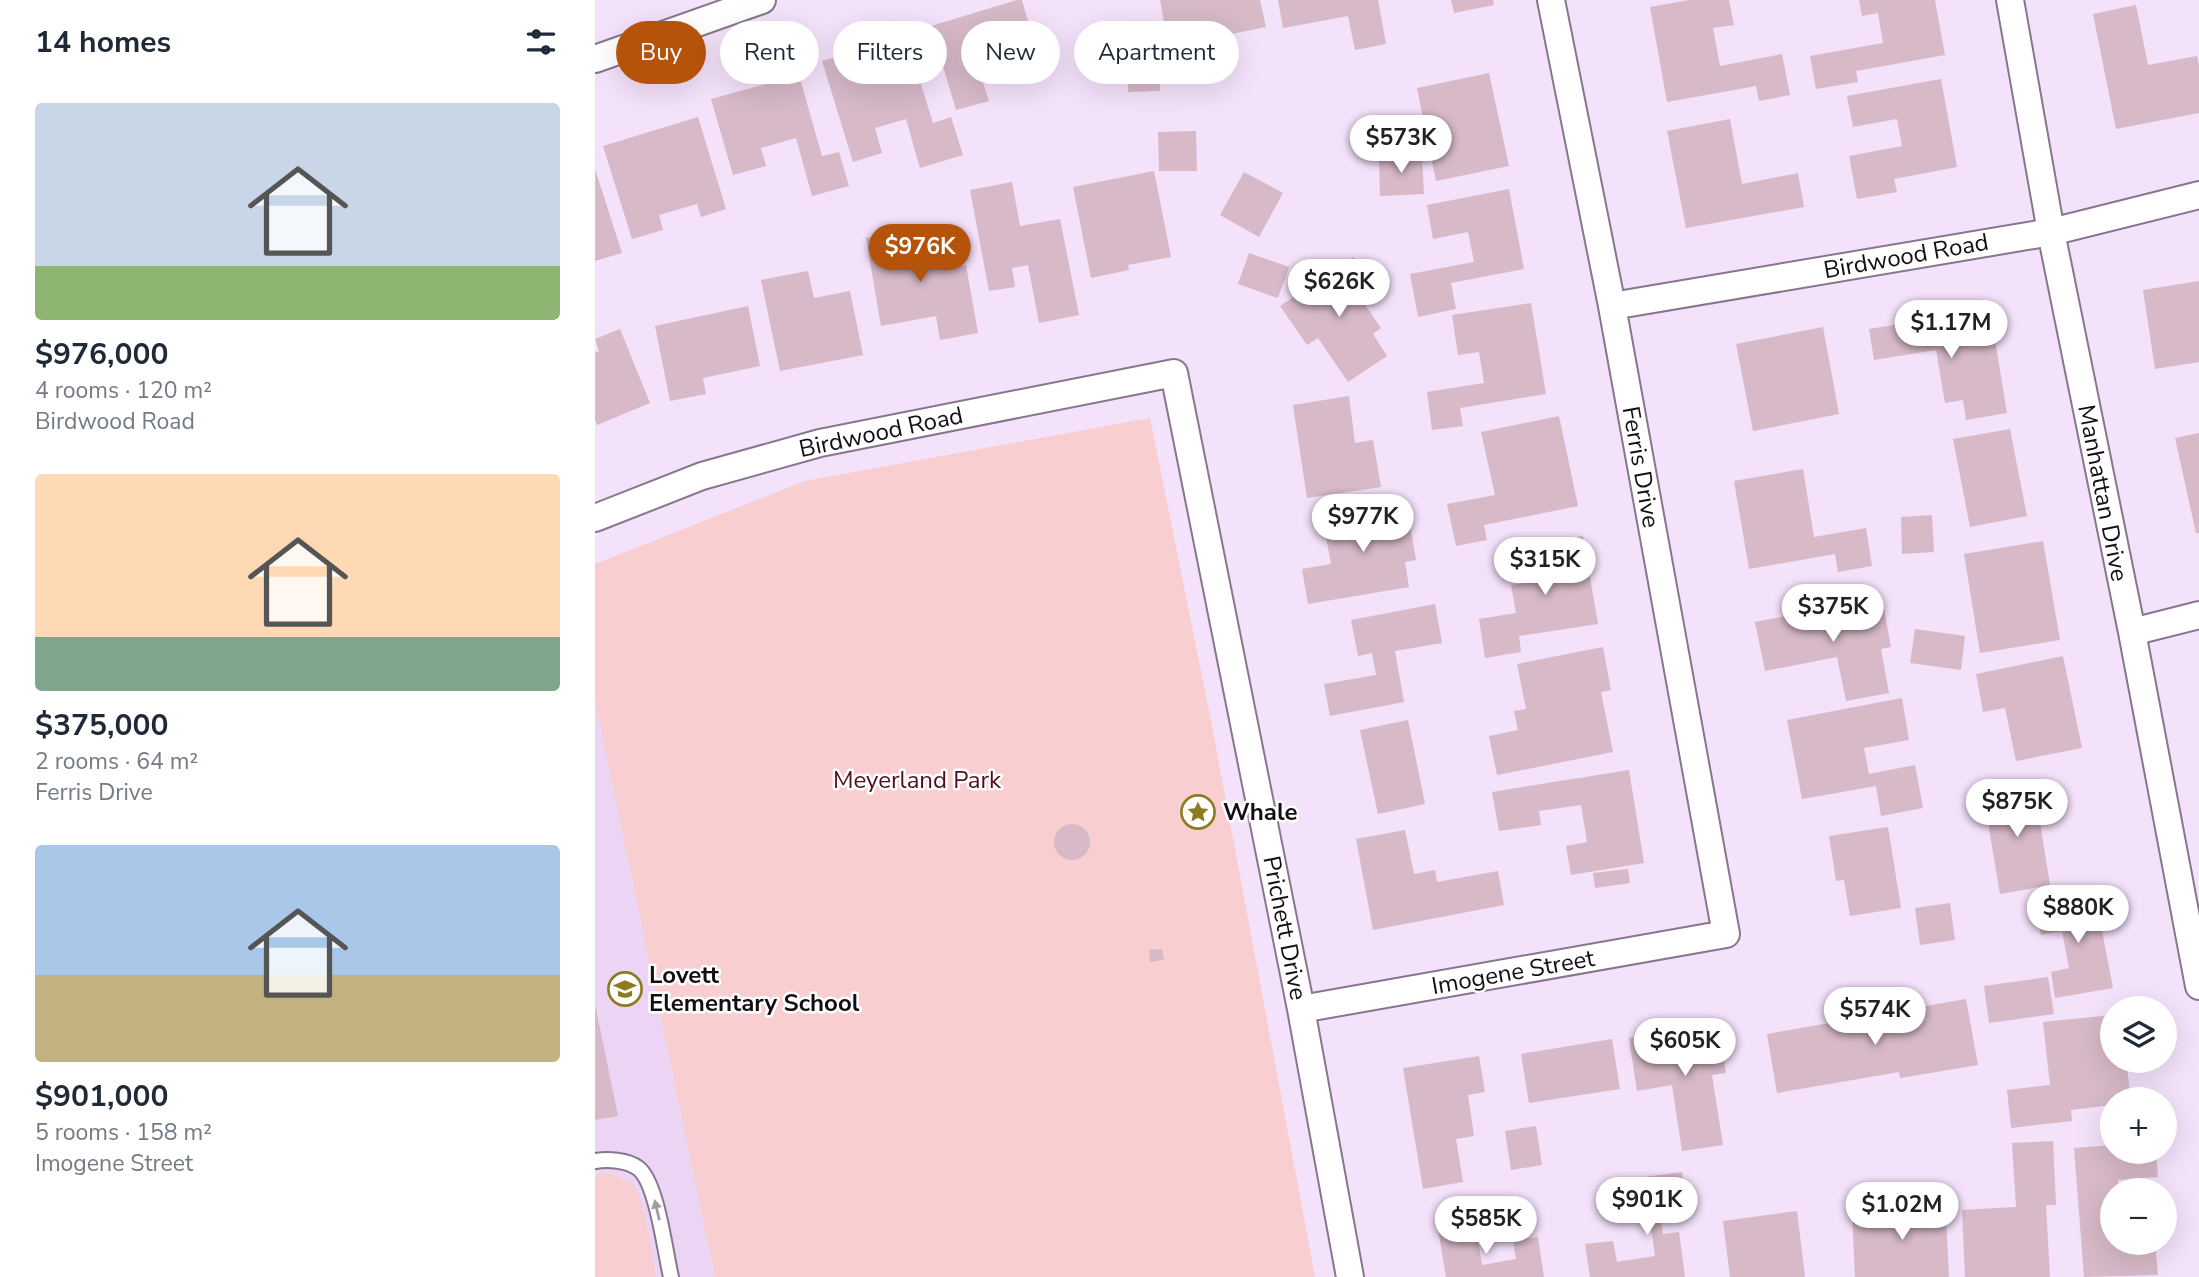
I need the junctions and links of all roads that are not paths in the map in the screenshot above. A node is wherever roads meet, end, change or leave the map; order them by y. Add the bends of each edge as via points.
1 (762, 0) edge
2 (1551, 0) edge
3 (2010, 0) edge
4 (595, 59) edge
5 (2199, 195) edge
6 (2051, 232) junction
7 (1612, 306) junction
8 (1174, 373) joint
9 (595, 518) edge
10 (2199, 615) edge
11 (2131, 632) junction
12 (1725, 934) joint
13 (2199, 986) edge
14 (1301, 1009) junction
15 (595, 1161) edge
16 (671, 1277) edge
17 (1350, 1277) edge

1 - 4 street
2 - 7 street, Ferris Drive
3 - 6 street, Manhattan Drive
5 - 6 street, Birdwood Road
6 - 7 street, Birdwood Road
6 - 11 street, Manhattan Drive
7 - 12 street, Ferris Drive
8 - 9 street, Birdwood Road via 820,443 702,476
8 - 14 street, Prichett Drive
10 - 11 street
11 - 13 street, Manhattan Drive
12 - 14 street, Imogene Street
14 - 17 street, Prichett Drive
16 -> 15 lane via 648,1179 637,1167

